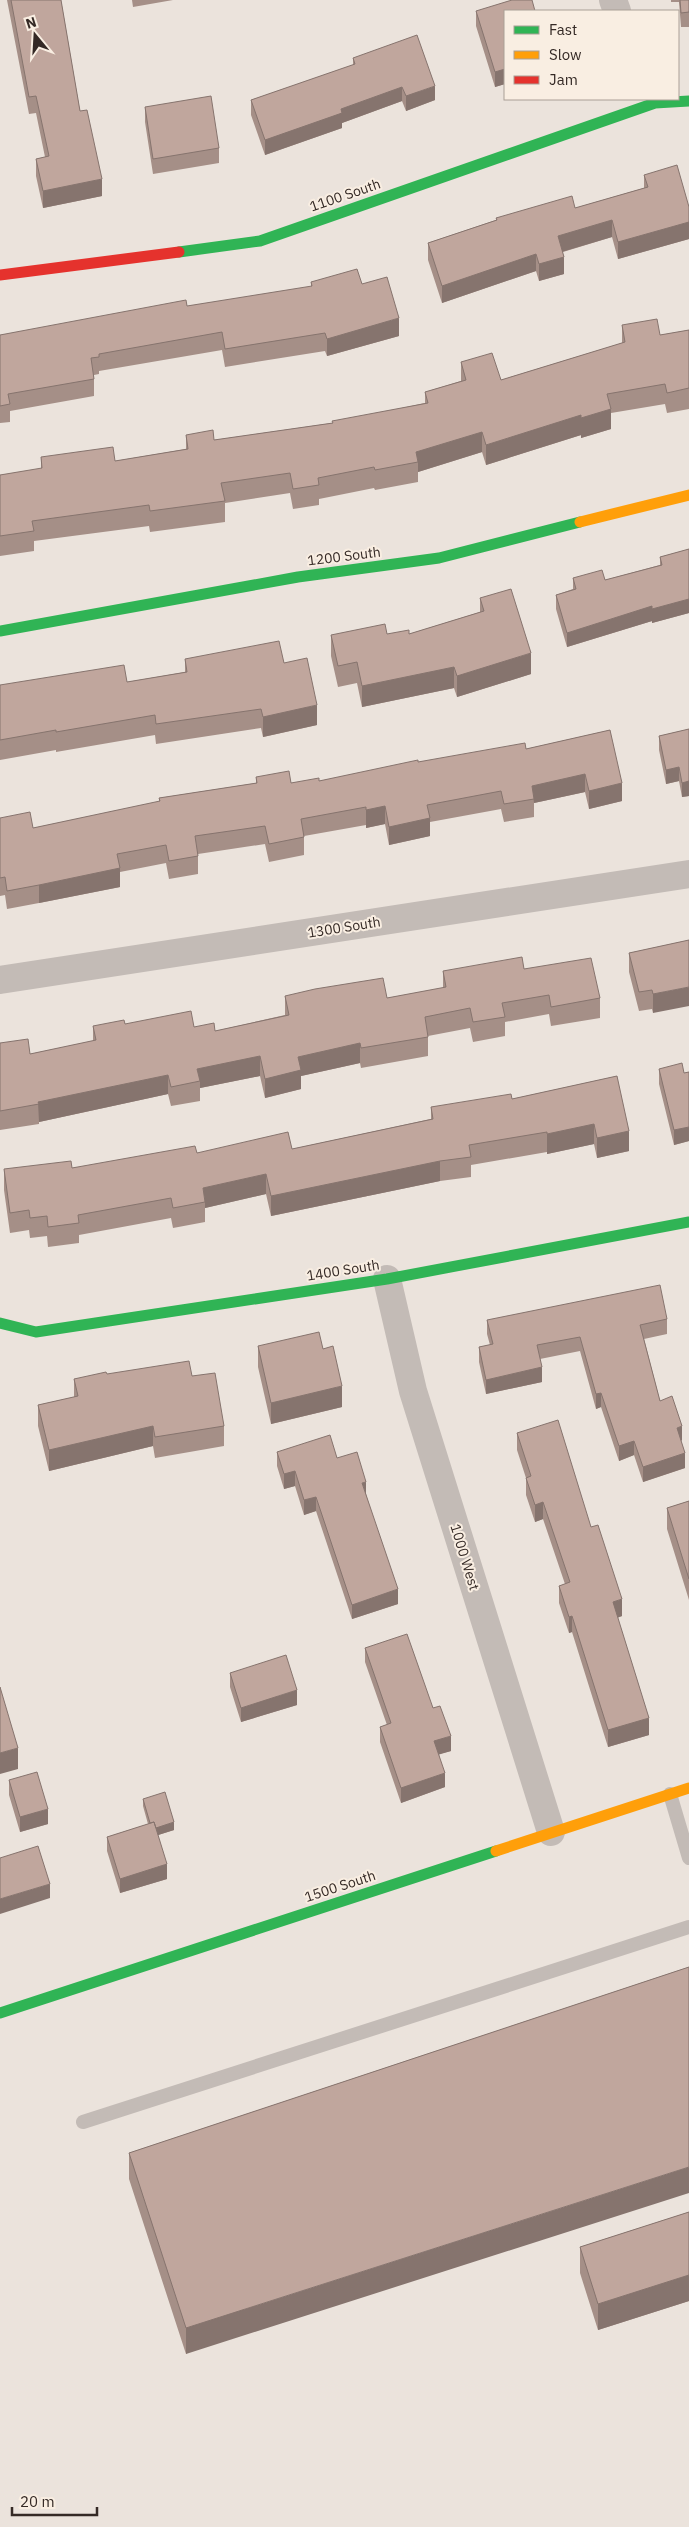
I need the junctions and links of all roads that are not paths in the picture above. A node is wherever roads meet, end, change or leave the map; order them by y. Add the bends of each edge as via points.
1 (654, 101) edge
2 (689, 101) edge
3 (0, 276) edge
4 (689, 495) edge
5 (0, 631) edge
6 (689, 874) edge
7 (0, 980) edge
8 (689, 1222) edge
9 (387, 1279) junction
10 (0, 1323) edge
11 (689, 1788) edge
12 (670, 1794) junction
13 (551, 1832) junction
14 (689, 1858) edge
15 (689, 1927) edge
16 (0, 2013) edge
17 (83, 2122) dead end

1 - 2 street, 1100 South
1 - 3 street, 1100 South via 260,241
4 - 5 street, 1200 South via 440,558 298,577
6 - 7 street, 1300 South
8 - 9 street, 1400 South
9 - 10 street, 1400 South via 36,1332
9 - 13 street, 1000 West via 413,1391
11 - 12 street, 1500 South
12 - 13 street, 1500 South
12 - 14 lane
13 - 16 street, 1500 South
15 - 17 lane

